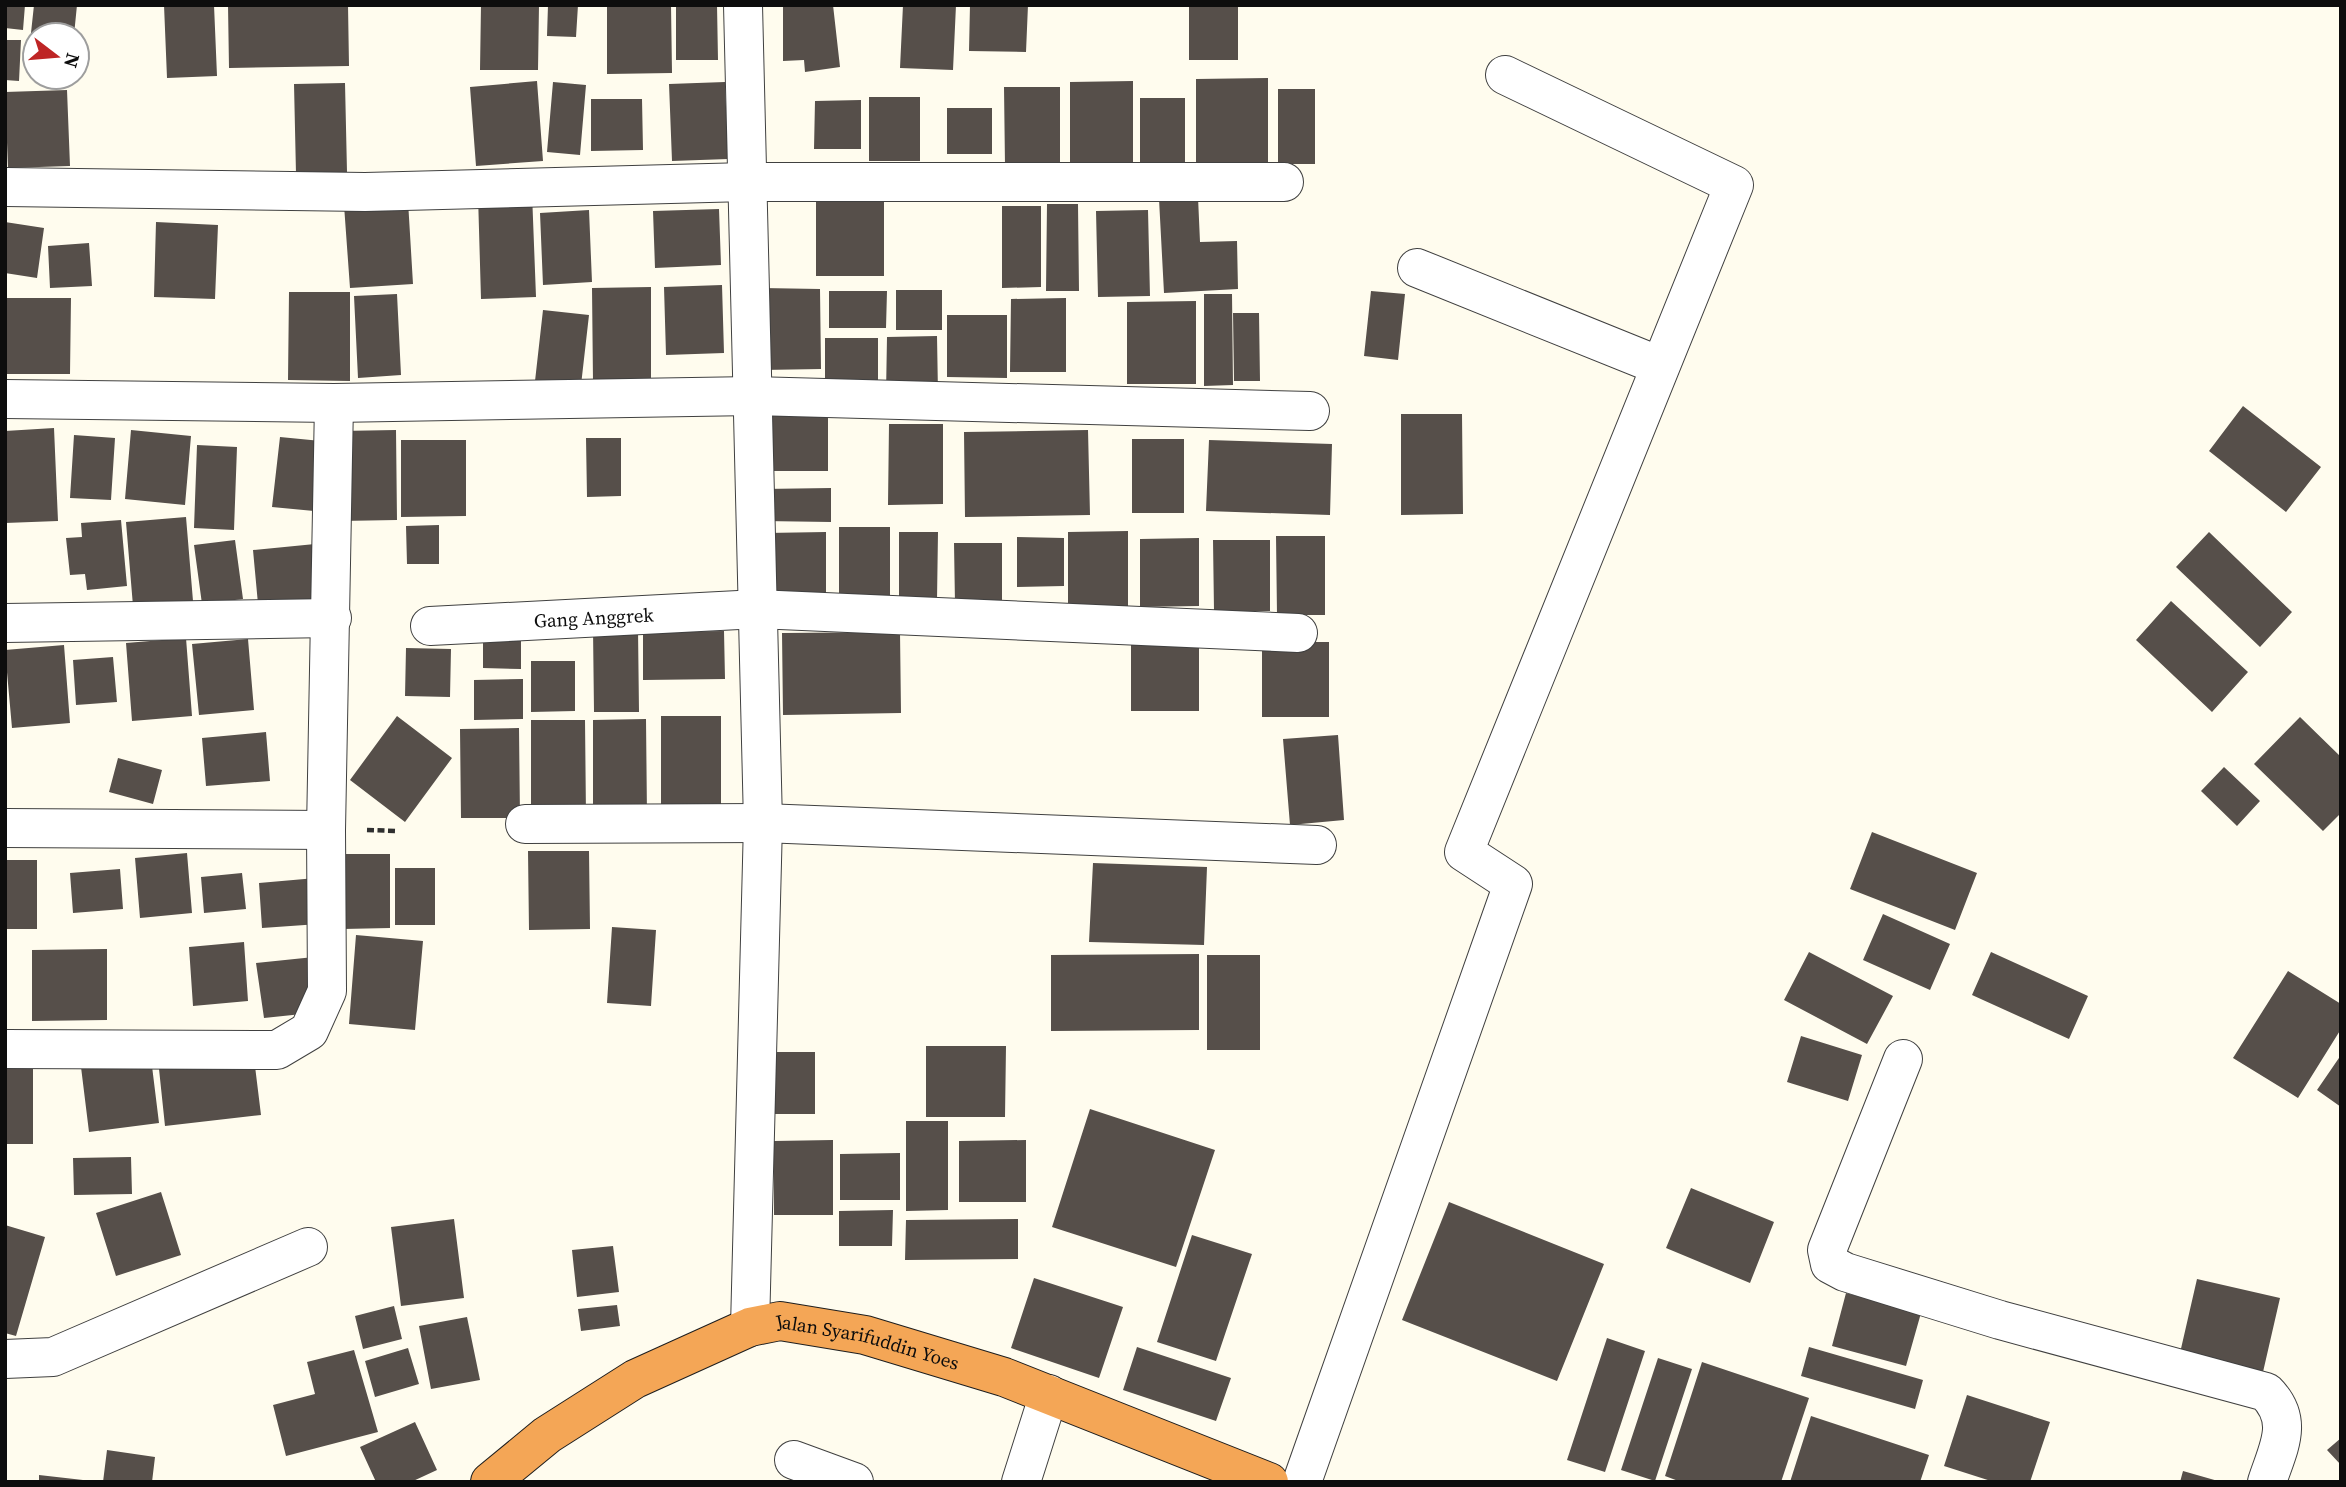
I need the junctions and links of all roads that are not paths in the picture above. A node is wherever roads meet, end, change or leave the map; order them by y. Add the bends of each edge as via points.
1 (743, 5) edge
2 (1505, 75) dead end
3 (1284, 181) dead end
4 (747, 182) junction
5 (6, 187) edge
6 (1417, 268) dead end
7 (1660, 366) junction
8 (753, 396) junction
9 (5, 399) edge
10 (334, 403) junction
11 (1310, 411) dead end
12 (758, 609) junction
13 (332, 618) junction
14 (5, 623) edge
15 (430, 626) dead end
16 (1298, 633) dead end
17 (763, 823) junction
18 (525, 824) dead end
19 (5, 828) edge
20 (326, 830) junction
21 (1317, 845) dead end
22 (5, 1049) edge
23 (1903, 1059) dead end
24 (307, 1247) dead end
25 (750, 1327) junction
26 (5, 1359) edge
27 (1049, 1394) junction
28 (794, 1461) dead end
29 (490, 1482) edge
30 (854, 1482) edge
31 (1021, 1482) edge
32 (1269, 1482) edge
33 (1302, 1482) edge
34 (2267, 1482) edge

1 - 4 street
2 - 7 street via 1734,185
3 - 4 street
4 - 5 street via 365,192
4 - 8 street
6 - 7 street
7 - 33 street via 1464,852 1513,884
8 - 10 street
8 - 11 street
8 - 12 street
9 - 10 street
10 - 13 street
12 - 15 street, Gang Anggrek
12 - 16 street, Gang Anggrek
12 - 17 street
13 - 14 street
13 - 20 street
17 - 18 street
17 - 21 street
17 - 25 street
19 - 20 street
20 - 22 street via 327,991 309,1031 277,1050
23 - 34 street via 1827,1250 1830,1264 2000,1320 2266,1392 2279,1405 2284,1427
24 - 26 street via 53,1357
25 - 27 highway, Jalan Syarifuddin Yoes via 780,1321 865,1335
25 - 29 highway, Jalan Syarifuddin Yoes via 678,1357 593,1403
27 - 31 street
27 - 32 highway, Jalan Syarifuddin Yoes
28 - 30 street

